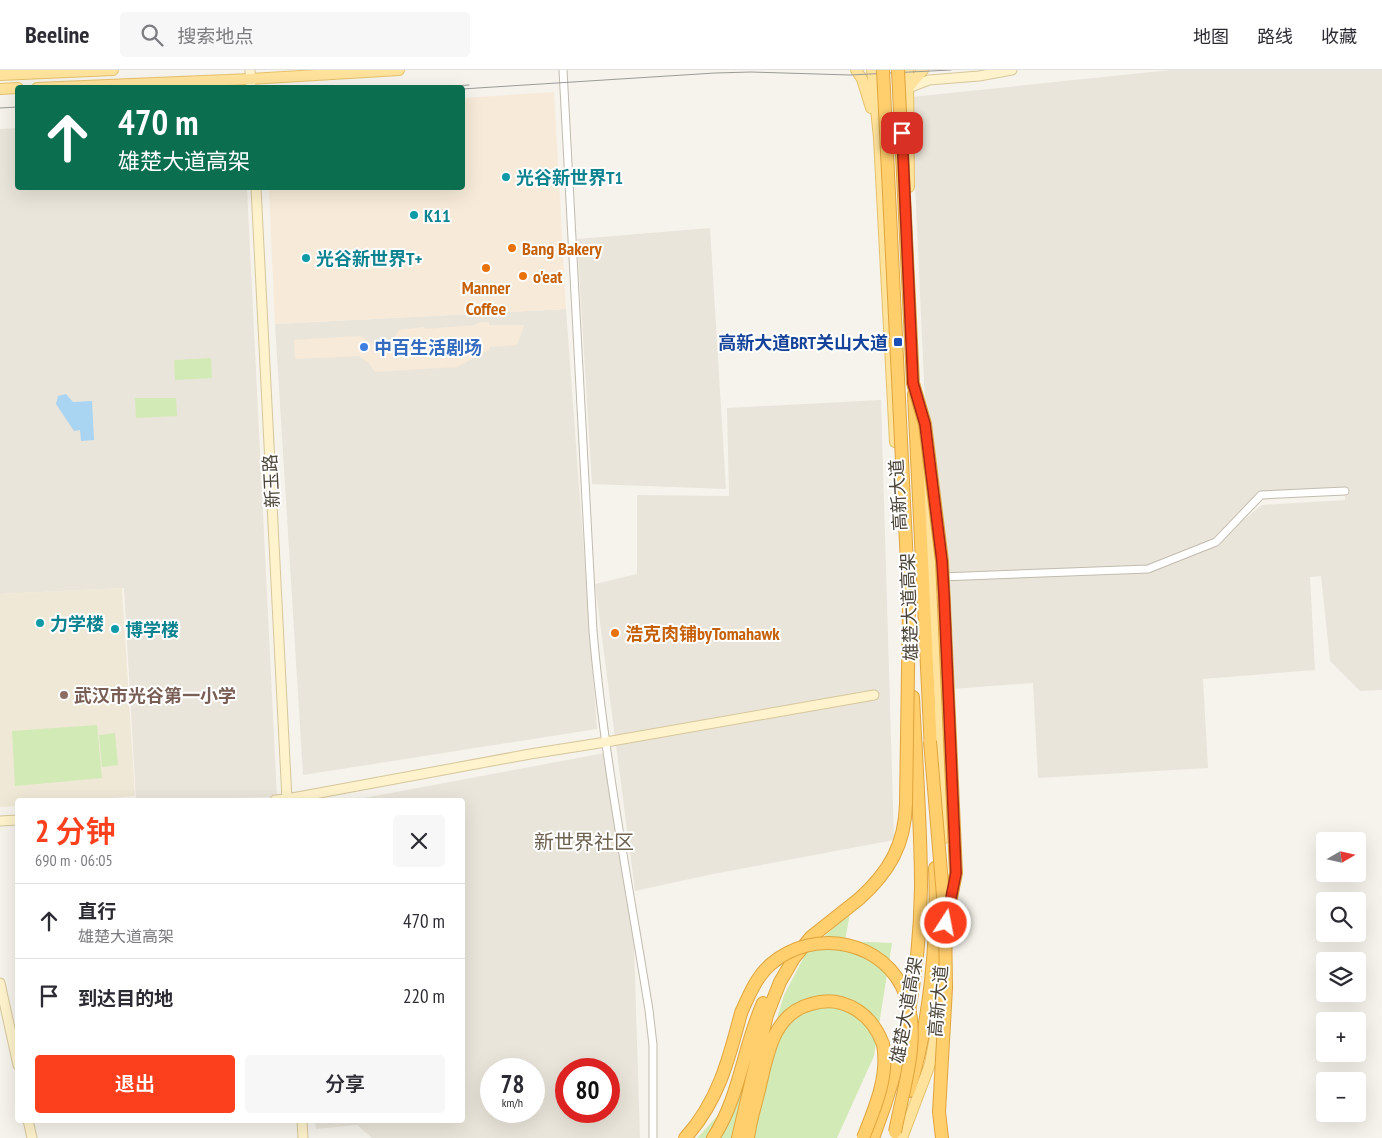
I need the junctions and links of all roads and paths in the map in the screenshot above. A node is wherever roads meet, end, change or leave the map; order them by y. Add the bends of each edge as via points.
1 (113, 70) edge
2 (400, 70) edge
3 (563, 70) edge
4 (856, 70) edge
5 (872, 70) edge
6 (883, 70) edge
7 (898, 70) edge
8 (922, 70) edge
9 (1012, 70) edge
10 (0, 75) edge
11 (251, 79) edge
12 (908, 80) edge
13 (108, 85) edge
14 (15, 88) edge
15 (0, 89) edge
16 (879, 138) junction
17 (256, 190) edge
18 (913, 383) junction
19 (1345, 491) dead end
20 (933, 578) junction
21 (909, 605) junction
22 (874, 695) dead end
23 (930, 741) junction
24 (606, 742) junction
25 (288, 798) edge
26 (299, 798) edge
27 (15, 820) edge
28 (0, 821) edge
29 (811, 937) junction
30 (942, 940) junction
31 (0, 983) edge
32 (15, 1050) edge
33 (939, 1112) junction
34 (29, 1123) edge
35 (302, 1123) edge
36 (896, 1136) edge
37 (32, 1138) edge
38 (303, 1138) edge
39 (653, 1138) edge
40 (685, 1138) edge
41 (712, 1138) edge
42 (738, 1138) edge
43 (748, 1138) edge
44 (864, 1138) edge
45 (872, 1138) edge
46 (938, 1138) edge
47 (942, 1138) edge

1 - 10 main road
2 - 11 main road
3 - 24 street via 593,631
4 - 16 main road via 862,79
5 - 16 main road, 高新大道
6 - 21 highway, 雄楚大道高架, bridge
7 - 18 highway, 雄楚大道高架, bridge
8 - 12 main road
9 - 12 street via 979,76
11 - 13 main road
12 - 20 main road, 高新大道 via 915,340
14 - 15 main road
16 - 44 main road, 高新大道 via 917,886 911,975 901,1032 887,1084
17 - 25 street, 新玉路
18 - 23 highway, 雄楚大道高架, bridge
18 - 30 highway, bridge via 925,424 942,561 956,873
19 - 20 street via 1261,495 1216,542 1148,569
20 - 30 main road, 高新大道 via 945,873
21 - 29 highway, bridge via 904,831 888,868 878,880
21 - 45 highway, 雄楚大道高架, bridge via 920,842 918,942 902,1046
22 - 24 street
23 - 33 highway, bridge via 946,930
23 - 36 highway, 雄楚大道高架, bridge via 936,878 934,940 919,1054
24 - 26 street
24 - 39 street via 649,1010 653,1045
27 - 28 street
29 - 41 highway, bridge via 789,958 769,990 756,1020 731,1103
29 - 42 highway, bridge via 789,966 767,1015
30 - 36 main road, 高新大道 via 938,1009 930,1064
31 - 32 street
33 - 46 highway
33 - 47 highway
34 - 37 street
35 - 38 street
36 - 40 highway, bridge via 911,1048 906,996 893,973 872,955 847,944 818,943 787,953 760,975 742,1013 716,1092 703,1116
43 - 44 highway, bridge via 770,1043 777,1028 805,1005 827,1001 861,1012 875,1026 882,1044 884,1076

